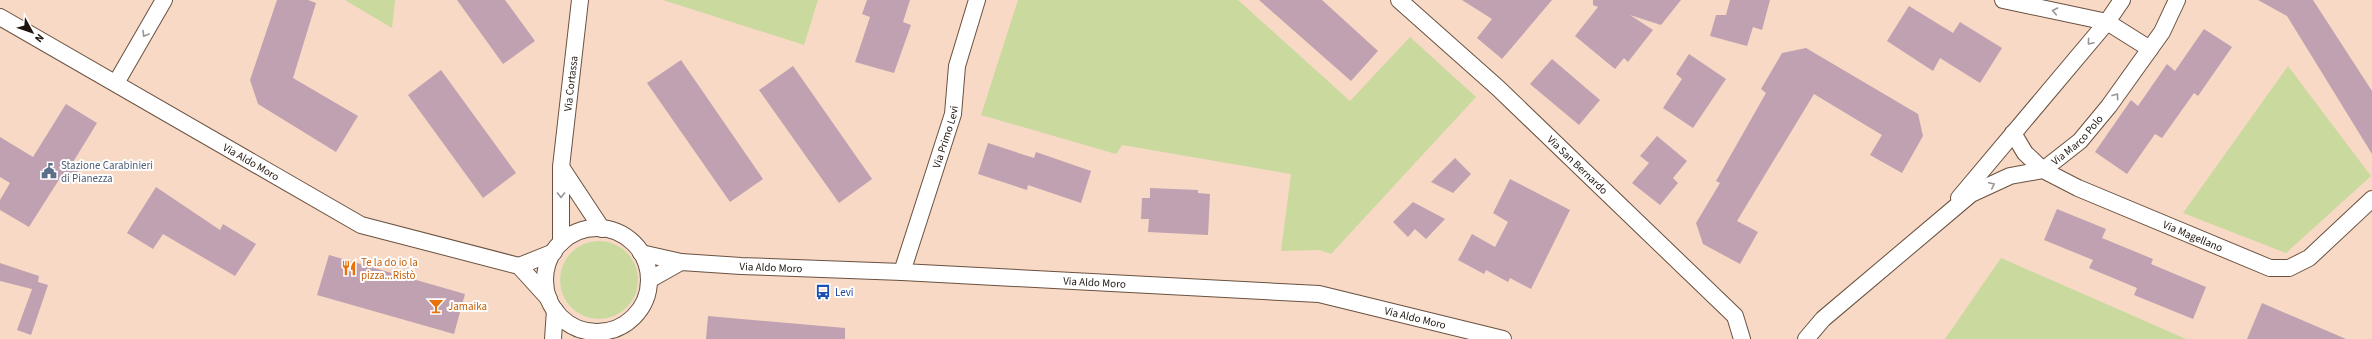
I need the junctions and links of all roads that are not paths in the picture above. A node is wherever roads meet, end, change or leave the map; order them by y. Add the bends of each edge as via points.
1 (164, 0) edge
2 (580, 0) edge
3 (977, 0) edge
4 (1399, 0) edge
5 (2003, 0) edge
6 (2122, 0) edge
7 (2177, 0) edge
8 (0, 17) edge
9 (2107, 22) junction
10 (2150, 49) junction
11 (116, 83) junction
12 (2013, 134) junction
13 (561, 167) junction
14 (2043, 170) junction
15 (2372, 199) edge
16 (1938, 223) junction
17 (602, 228) junction
18 (558, 248) junction
19 (641, 253) junction
20 (681, 262) junction
21 (519, 266) junction
22 (902, 272) junction
23 (649, 280) junction
24 (552, 305) junction
25 (1823, 319) junction
26 (602, 335) edge
27 (553, 339) edge
28 (1504, 339) edge
29 (1742, 339) edge
30 (1793, 339) edge
31 (1806, 339) edge

1 -> 11 street
2 - 13 street, Via Cortassa
3 - 22 street, Via Primo Levi via 957,66 953,114
4 - 29 street, Via San Bernardo via 1498,88 1735,316
9 -> 5 street
6 - 9 street, Via Marco Polo
7 - 10 street, Via Marco Polo via 2162,32
8 - 11 street, Via Aldo Moro
9 - 10 street
9 -> 12 street, Via Marco Polo
14 -> 10 street, Via Marco Polo via 2080,141
11 - 21 street, Via Aldo Moro via 361,225
12 - 14 street, Via Magellano via 2024,153
12 - 16 street, Via Marco Polo
13 - 17 street
13 -> 18 street, Via Cortassa
14 - 15 street, Via Magellano via 2078,188 2270,268 2289,268 2310,258
16 -> 14 street, Via Marco Polo via 1971,194 2010,176
16 - 25 street, Via Marco Polo
17 - 18 street via 574,234
17 - 19 street via 629,239
18 - 21 street
18 - 24 street via 546,274
19 - 20 street, Via Aldo Moro
19 - 23 street via 646,262
20 - 22 street, Via Aldo Moro
20 - 23 street
21 - 24 street
22 - 28 street, Via Aldo Moro via 1319,294
23 - 26 street via 646,297 638,313 625,324
24 - 26 street via 565,321 579,329
24 - 27 street
25 - 30 street, Via Marco Polo
25 - 31 street, Via Marco Polo

